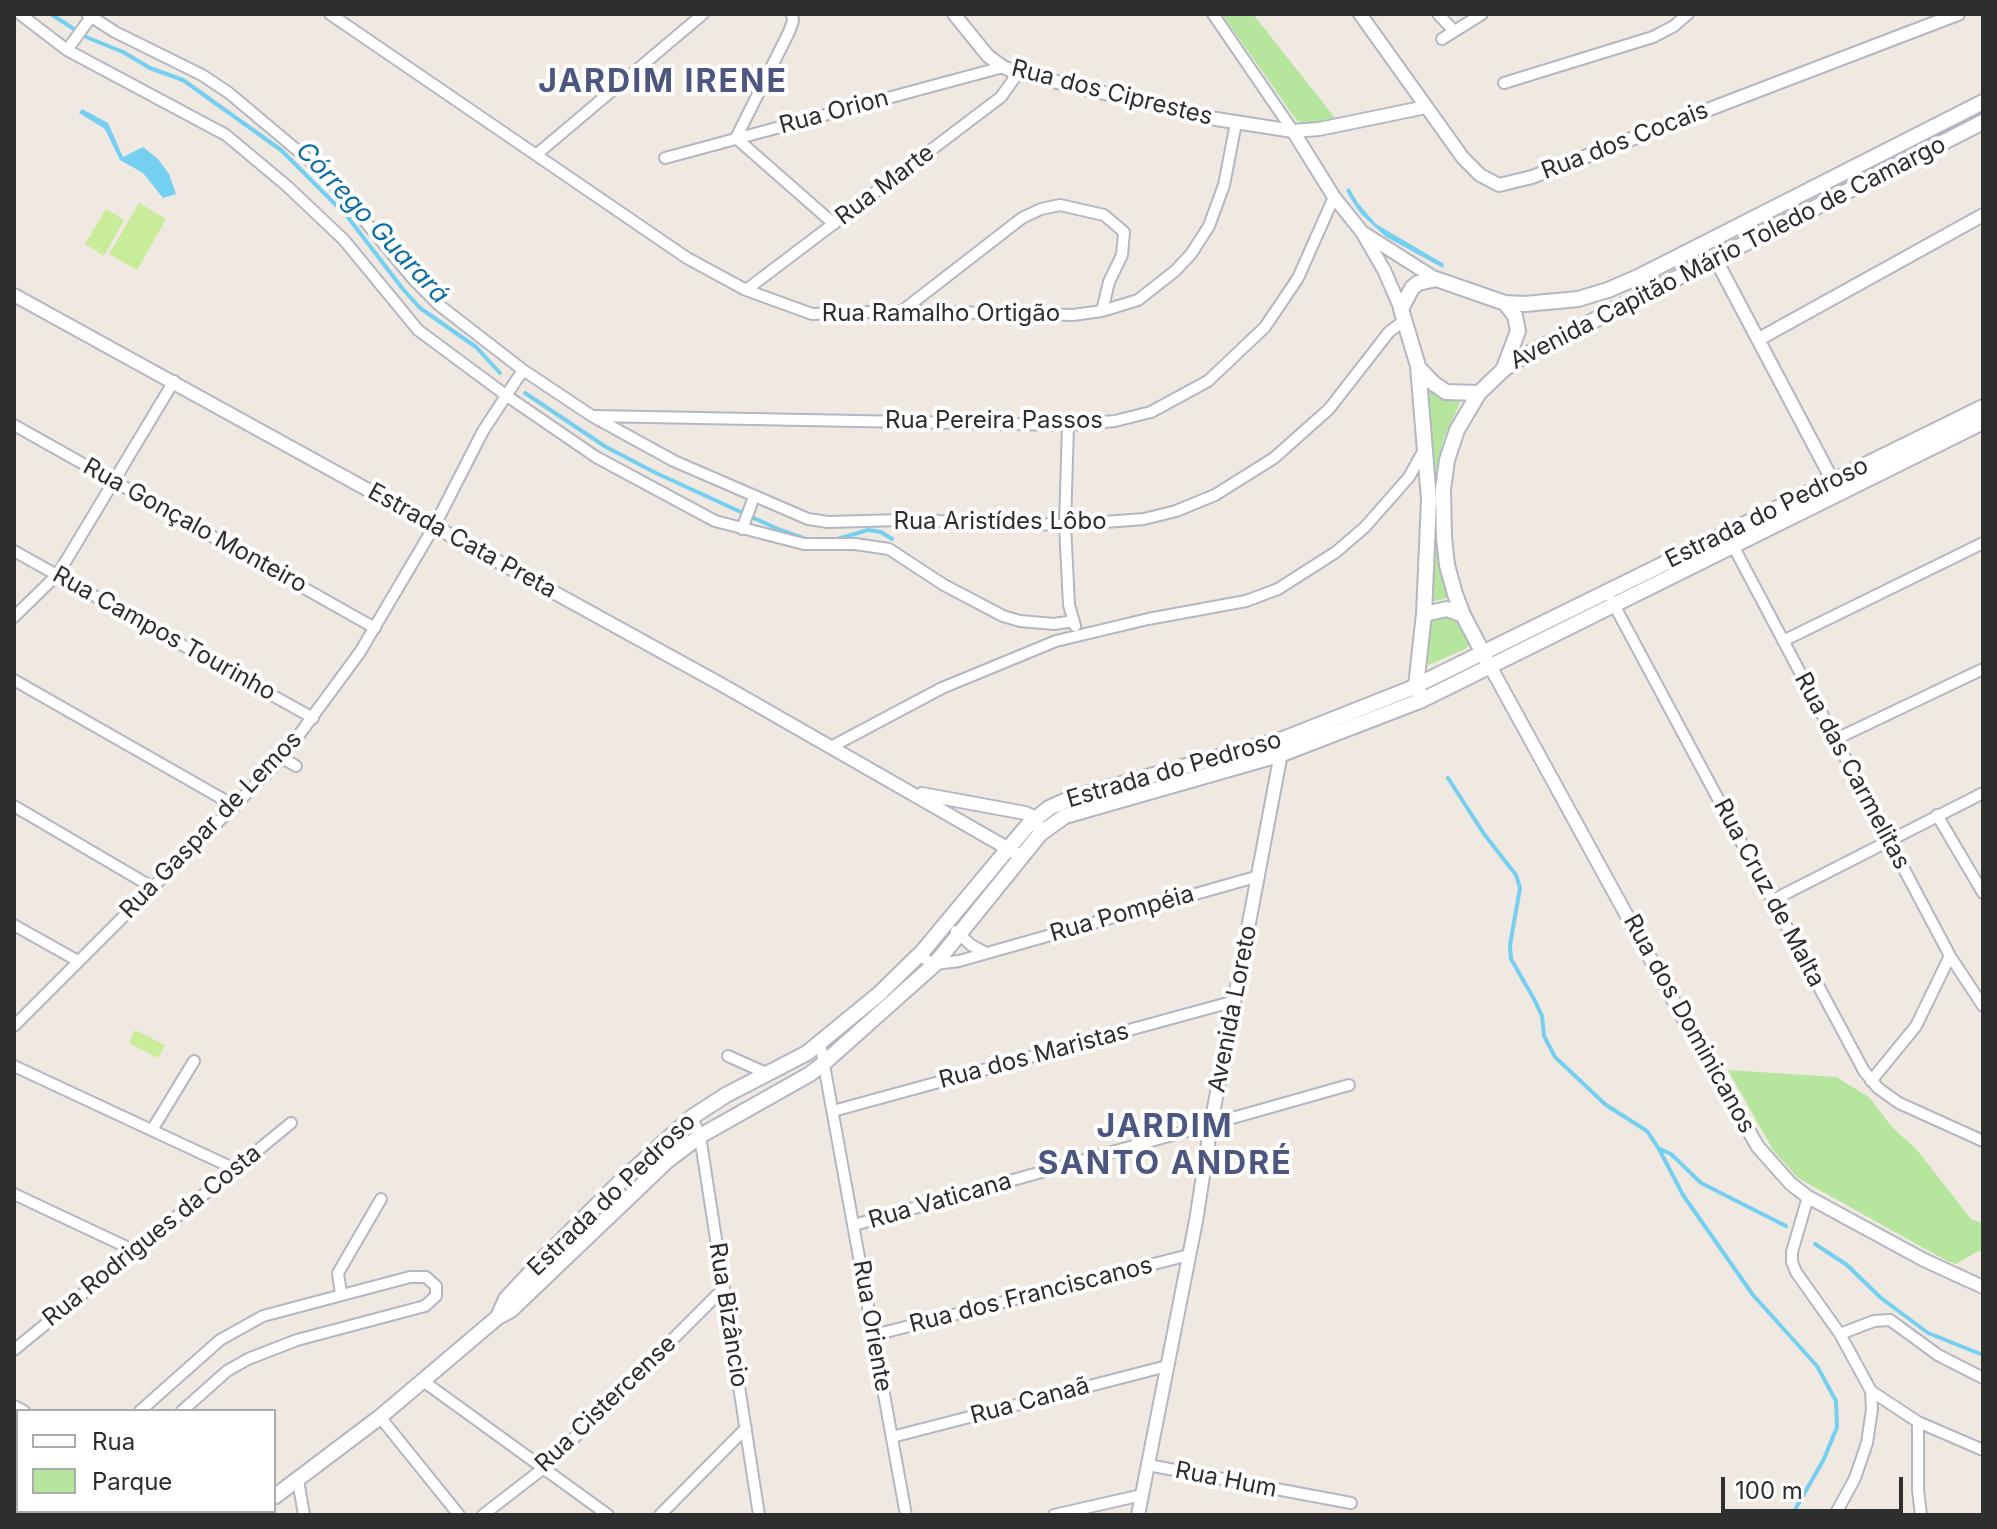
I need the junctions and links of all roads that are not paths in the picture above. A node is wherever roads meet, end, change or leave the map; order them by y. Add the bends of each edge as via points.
1 (20, 14) edge
2 (330, 14) edge
3 (703, 14) edge
4 (792, 14) edge
5 (954, 14) edge
6 (1213, 14) edge
7 (1360, 14) edge
8 (1438, 14) edge
9 (1482, 14) edge
10 (1688, 14) edge
11 (1957, 14) edge
12 (89, 15) edge
13 (1454, 31) junction
14 (1442, 39) dead end
15 (67, 50) junction
16 (1003, 67) junction
17 (1018, 73) junction
18 (1504, 83) dead end
19 (1983, 102) edge
20 (1426, 107) junction
21 (1983, 122) edge
22 (1236, 123) junction
23 (1293, 131) junction
24 (736, 138) junction
25 (537, 154) junction
26 (665, 158) dead end
27 (1334, 197) junction
28 (1983, 215) edge
29 (834, 224) junction
30 (1362, 232) junction
31 (1715, 258) junction
32 (1436, 279) junction
33 (746, 290) junction
34 (14, 295) edge
35 (1505, 303) junction
36 (902, 311) junction
37 (1102, 311) junction
38 (1403, 314) junction
39 (1759, 339) junction
40 (1418, 366) junction
41 (1504, 369) junction
42 (523, 370) junction
43 (174, 381) junction
44 (1479, 393) junction
45 (507, 396) junction
46 (1983, 407) edge
47 (592, 416) junction
48 (646, 418) junction
49 (1983, 422) edge
50 (14, 425) edge
51 (1068, 425) junction
52 (640, 442) junction
53 (1426, 446) junction
54 (113, 479) junction
55 (1836, 487) junction
56 (754, 497) junction
57 (435, 525) junction
58 (1065, 525) junction
59 (742, 529) junction
60 (1730, 539) junction
61 (1983, 543) edge
62 (14, 551) edge
63 (58, 574) junction
64 (1611, 599) junction
65 (1424, 614) junction
66 (1463, 615) junction
67 (14, 617) edge
68 (1074, 621) junction
69 (375, 628) junction
70 (1078, 635) junction
71 (1783, 641) junction
72 (1486, 660) junction
73 (1983, 669) edge
74 (14, 680) edge
75 (1419, 693) junction
76 (313, 718) junction
77 (1836, 739) junction
78 (831, 747) junction
79 (1282, 747) junction
80 (282, 758) junction
81 (296, 766) dead end
82 (908, 790) junction
83 (1983, 793) edge
84 (14, 806) edge
85 (235, 806) junction
86 (986, 806) junction
87 (1937, 815) junction
88 (1036, 818) junction
89 (967, 826) junction
90 (1040, 834) junction
91 (1889, 839) junction
92 (1007, 850) junction
93 (1025, 853) junction
94 (1259, 876) junction
95 (152, 887) junction
96 (1983, 893) edge
97 (1773, 900) junction
98 (947, 923) junction
99 (14, 925) edge
100 (959, 934) junction
101 (986, 953) junction
102 (919, 956) junction
103 (1950, 956) junction
104 (78, 961) junction
105 (935, 964) junction
106 (1235, 1001) junction
107 (1983, 1006) edge
108 (14, 1026) edge
109 (820, 1043) junction
110 (728, 1056) dead end
111 (194, 1061) dead end
112 (824, 1063) junction
113 (14, 1066) edge
114 (766, 1073) junction
115 (1871, 1081) junction
116 (1349, 1085) dead end
117 (833, 1111) junction
118 (692, 1117) junction
119 (291, 1123) dead end
120 (1211, 1124) junction
121 (152, 1130) junction
122 (700, 1136) junction
123 (1983, 1141) edge
124 (235, 1169) junction
125 (14, 1194) edge
126 (1808, 1197) junction
127 (381, 1199) dead end
128 (854, 1225) junction
129 (135, 1251) junction
130 (1189, 1255) junction
131 (1983, 1287) edge
132 (724, 1288) junction
133 (341, 1294) junction
134 (498, 1317) junction
135 (1840, 1334) junction
136 (874, 1335) junction
137 (14, 1350) edge
138 (1167, 1366) junction
139 (1983, 1378) edge
140 (423, 1381) junction
141 (1871, 1391) junction
142 (142, 1409) edge
143 (184, 1409) edge
144 (380, 1417) junction
145 (1918, 1422) junction
146 (746, 1428) junction
147 (892, 1437) junction
148 (1983, 1450) edge
149 (1148, 1465) junction
150 (545, 1467) junction
151 (298, 1480) junction
152 (1142, 1495) junction
153 (276, 1496) edge
154 (1351, 1503) dead end
155 (304, 1515) edge
156 (459, 1515) edge
157 (483, 1515) edge
158 (608, 1515) edge
159 (660, 1515) edge
160 (759, 1515) edge
161 (906, 1515) edge
162 (1054, 1515) edge
163 (1138, 1515) edge
164 (1835, 1515) edge
165 (1921, 1515) edge

1 - 15 street
2 - 25 street, Rua Ramalho Ortigão
3 - 25 street
4 - 24 street via 789,32
5 - 16 street, Rua dos Ciprestes
6 - 23 street
7 - 20 street, Rua dos Cocais
8 - 13 street
9 - 13 street
10 - 18 street via 1653,37
11 - 20 street, Rua dos Cocais via 1509,184 1491,182 1470,166
12 - 15 street
12 - 42 street, Rua Aristídes Lôbo via 229,93 316,166 439,305
13 - 14 street
15 - 45 street via 226,135 344,240 418,330
16 - 17 street, Rua dos Ciprestes
16 - 24 street, Rua Orion
17 - 22 street, Rua dos Ciprestes
17 - 29 street, Rua Marte via 1001,97
19 - 35 main road, Avenida Capitão Mário Toledo de Camargo via 1630,281 1578,299
20 - 23 street, Rua dos Ciprestes
21 - 31 main road, Avenida Capitão Mário Toledo de Camargo
22 - 23 street, Rua dos Ciprestes
22 - 37 street, Rua Ramalho Ortigão via 1220,200 1191,254 1150,293
23 - 27 street
24 - 26 street, Rua Orion
24 - 29 street
25 - 33 street, Rua Ramalho Ortigão via 687,258
27 - 30 street
27 - 51 street, Rua Pereira Passos via 1277,313 1208,381 1151,412
28 - 39 street
29 - 33 street, Rua Marte
30 - 32 street
30 - 38 street
31 - 39 street
31 - 41 main road, Avenida Capitão Mário Toledo de Camargo
32 - 35 main road, Avenida Capitão Mário Toledo de Camargo
32 - 38 main road via 1412,288
33 - 36 street, Rua Ramalho Ortigão via 812,314
34 - 43 street, Estrada Cata Preta
35 - 41 main road via 1518,331
36 - 37 street, Rua Ramalho Ortigão
36 - 37 street via 1022,218 1060,205 1104,215 1124,232 1122,255
38 - 40 main road
38 - 58 street, Rua Aristídes Lôbo via 1312,425 1241,480 1189,506 1144,519
39 - 55 street
40 - 44 main road via 1446,392
40 - 53 main road
41 - 44 main road, Avenida Capitão Mário Toledo de Camargo
42 - 45 street, Rua Gaspar de Lemos
42 - 47 street, Rua Aristídes Lôbo
43 - 54 street
43 - 57 street, Estrada Cata Preta
44 - 66 main road, Avenida Capitão Mário Toledo de Camargo via 1457,430 1444,475 1445,553
45 - 57 street, Rua Gaspar de Lemos
45 - 59 street via 596,457 715,521
46 - 55 main road, Estrada do Pedroso
47 - 48 street, Rua Pereira Passos
47 - 52 street, Rua Aristídes Lôbo
48 - 51 street, Rua Pereira Passos
48 - 52 street via 638,429
49 - 55 main road, Estrada do Pedroso
50 - 54 street, Rua Gonçalo Monteiro
51 - 58 street
52 - 56 street, Rua Aristídes Lôbo
53 - 65 main road via 1429,536
53 - 70 street via 1409,477 1365,527 1278,589 1246,601
54 - 63 street
54 - 69 street, Rua Gonçalo Monteiro
55 - 60 main road, Estrada do Pedroso
56 - 58 street, Rua Aristídes Lôbo via 828,522
56 - 59 street
57 - 69 street, Rua Gaspar de Lemos
57 - 78 street, Estrada Cata Preta
58 - 68 street
59 - 68 street via 804,544 889,549 1003,616 1054,624
60 - 64 main road, Estrada do Pedroso
60 - 71 street, Rua das Carmelitas
61 - 71 street
62 - 63 street, Rua Campos Tourinho
63 - 67 street
63 - 76 street, Rua Campos Tourinho
64 - 72 main road, Estrada do Pedroso
64 - 97 street, Rua Cruz de Malta
65 - 66 main road via 1447,609
65 - 75 main road
66 - 72 main road, Avenida Capitão Mário Toledo de Camargo
68 - 70 street
69 - 76 street, Rua Gaspar de Lemos
70 - 78 street via 942,688
71 - 77 street, Rua das Carmelitas
72 - 75 main road, Estrada do Pedroso
72 - 126 street, Rua dos Dominicanos via 1749,1133
73 - 77 street
74 - 85 street
75 - 79 main road, Estrada do Pedroso
76 - 80 street, Rua Gaspar de Lemos
77 - 91 street, Rua das Carmelitas
78 - 82 street, Estrada Cata Preta
79 - 88 main road, Estrada do Pedroso via 1071,798
79 - 90 main road, Estrada do Pedroso via 1075,812
79 - 94 street, Avenida Loreto
80 - 81 street
80 - 85 street, Rua Gaspar de Lemos
82 - 86 street, Estrada Cata Preta
82 - 89 street, Estrada Cata Preta
83 - 87 street
84 - 95 street
85 - 95 street, Rua Gaspar de Lemos
86 - 88 street, Estrada Cata Preta
86 - 89 street via 970,813
87 - 91 street
87 - 96 street
88 - 90 street
88 - 92 main road, Estrada do Pedroso
89 - 92 street, Estrada Cata Preta
90 - 93 main road, Estrada do Pedroso
91 - 97 street
91 - 103 street, Rua das Carmelitas
92 - 93 street, Estrada Cata Preta
92 - 98 main road, Estrada do Pedroso
93 - 100 main road, Estrada do Pedroso
94 - 101 street, Rua Pompéia
94 - 106 street, Avenida Loreto
95 - 104 street, Rua Gaspar de Lemos
97 - 115 street, Rua Cruz de Malta
98 - 100 street
98 - 102 main road, Estrada do Pedroso
99 - 104 street
100 - 101 street
100 - 105 main road, Estrada do Pedroso
101 - 105 street, Rua Pompéia
102 - 105 street
102 - 109 main road, Estrada do Pedroso
103 - 107 street, Rua das Carmelitas
103 - 115 street via 1916,1026
104 - 108 street, Rua Gaspar de Lemos
105 - 112 main road, Estrada do Pedroso
106 - 117 street, Rua dos Maristas
106 - 120 street, Avenida Loreto
109 - 112 street, Rua Oriente
109 - 114 main road, Estrada do Pedroso
110 - 114 street
111 - 121 street
112 - 117 street, Rua Oriente
112 - 122 main road, Estrada do Pedroso
113 - 121 street
114 - 118 main road, Estrada do Pedroso
115 - 123 street, Rua Cruz de Malta via 1899,1103
116 - 120 street, Rua Vaticana
117 - 128 street, Rua Oriente
118 - 122 street, Rua Bizâncio
118 - 134 main road, Estrada do Pedroso via 547,1255 506,1299
119 - 124 street, Rua Rodrigues da Costa
120 - 128 street, Rua Vaticana
120 - 130 street, Avenida Loreto
121 - 124 street
122 - 132 street, Rua Bizâncio
122 - 134 main road, Estrada do Pedroso
124 - 129 street, Rua Rodrigues da Costa
125 - 129 street
126 - 131 street, Rua dos Dominicanos
126 - 135 street via 1792,1262
127 - 133 street via 338,1273
128 - 136 street, Rua Oriente
129 - 137 street, Rua Rodrigues da Costa
130 - 136 street, Rua dos Franciscanos
130 - 138 street, Avenida Loreto
132 - 146 street, Rua Bizâncio
132 - 150 street, Rua Cistercense
133 - 142 street via 283,1309 237,1330
133 - 143 street via 410,1277 426,1277 436,1286 436,1296 425,1306 297,1340 248,1359
134 - 140 main road, Estrada do Pedroso
135 - 139 street via 1890,1320 1938,1355
135 - 141 street
136 - 147 street, Rua Oriente
138 - 147 street, Rua Canaã
138 - 149 street, Avenida Loreto
140 - 144 main road, Estrada do Pedroso
140 - 150 street
141 - 145 street
141 - 164 street via 1867,1443
144 - 151 main road, Estrada do Pedroso
144 - 156 street
145 - 148 street
145 - 165 street
146 - 159 street
146 - 160 street, Rua Bizâncio
147 - 161 street, Rua Oriente
149 - 152 street, Avenida Loreto
149 - 154 street, Rua Hum
150 - 157 street, Rua Cistercense
150 - 158 street
151 - 153 main road, Estrada do Pedroso
151 - 155 street
152 - 162 street
152 - 163 street, Avenida Loreto

